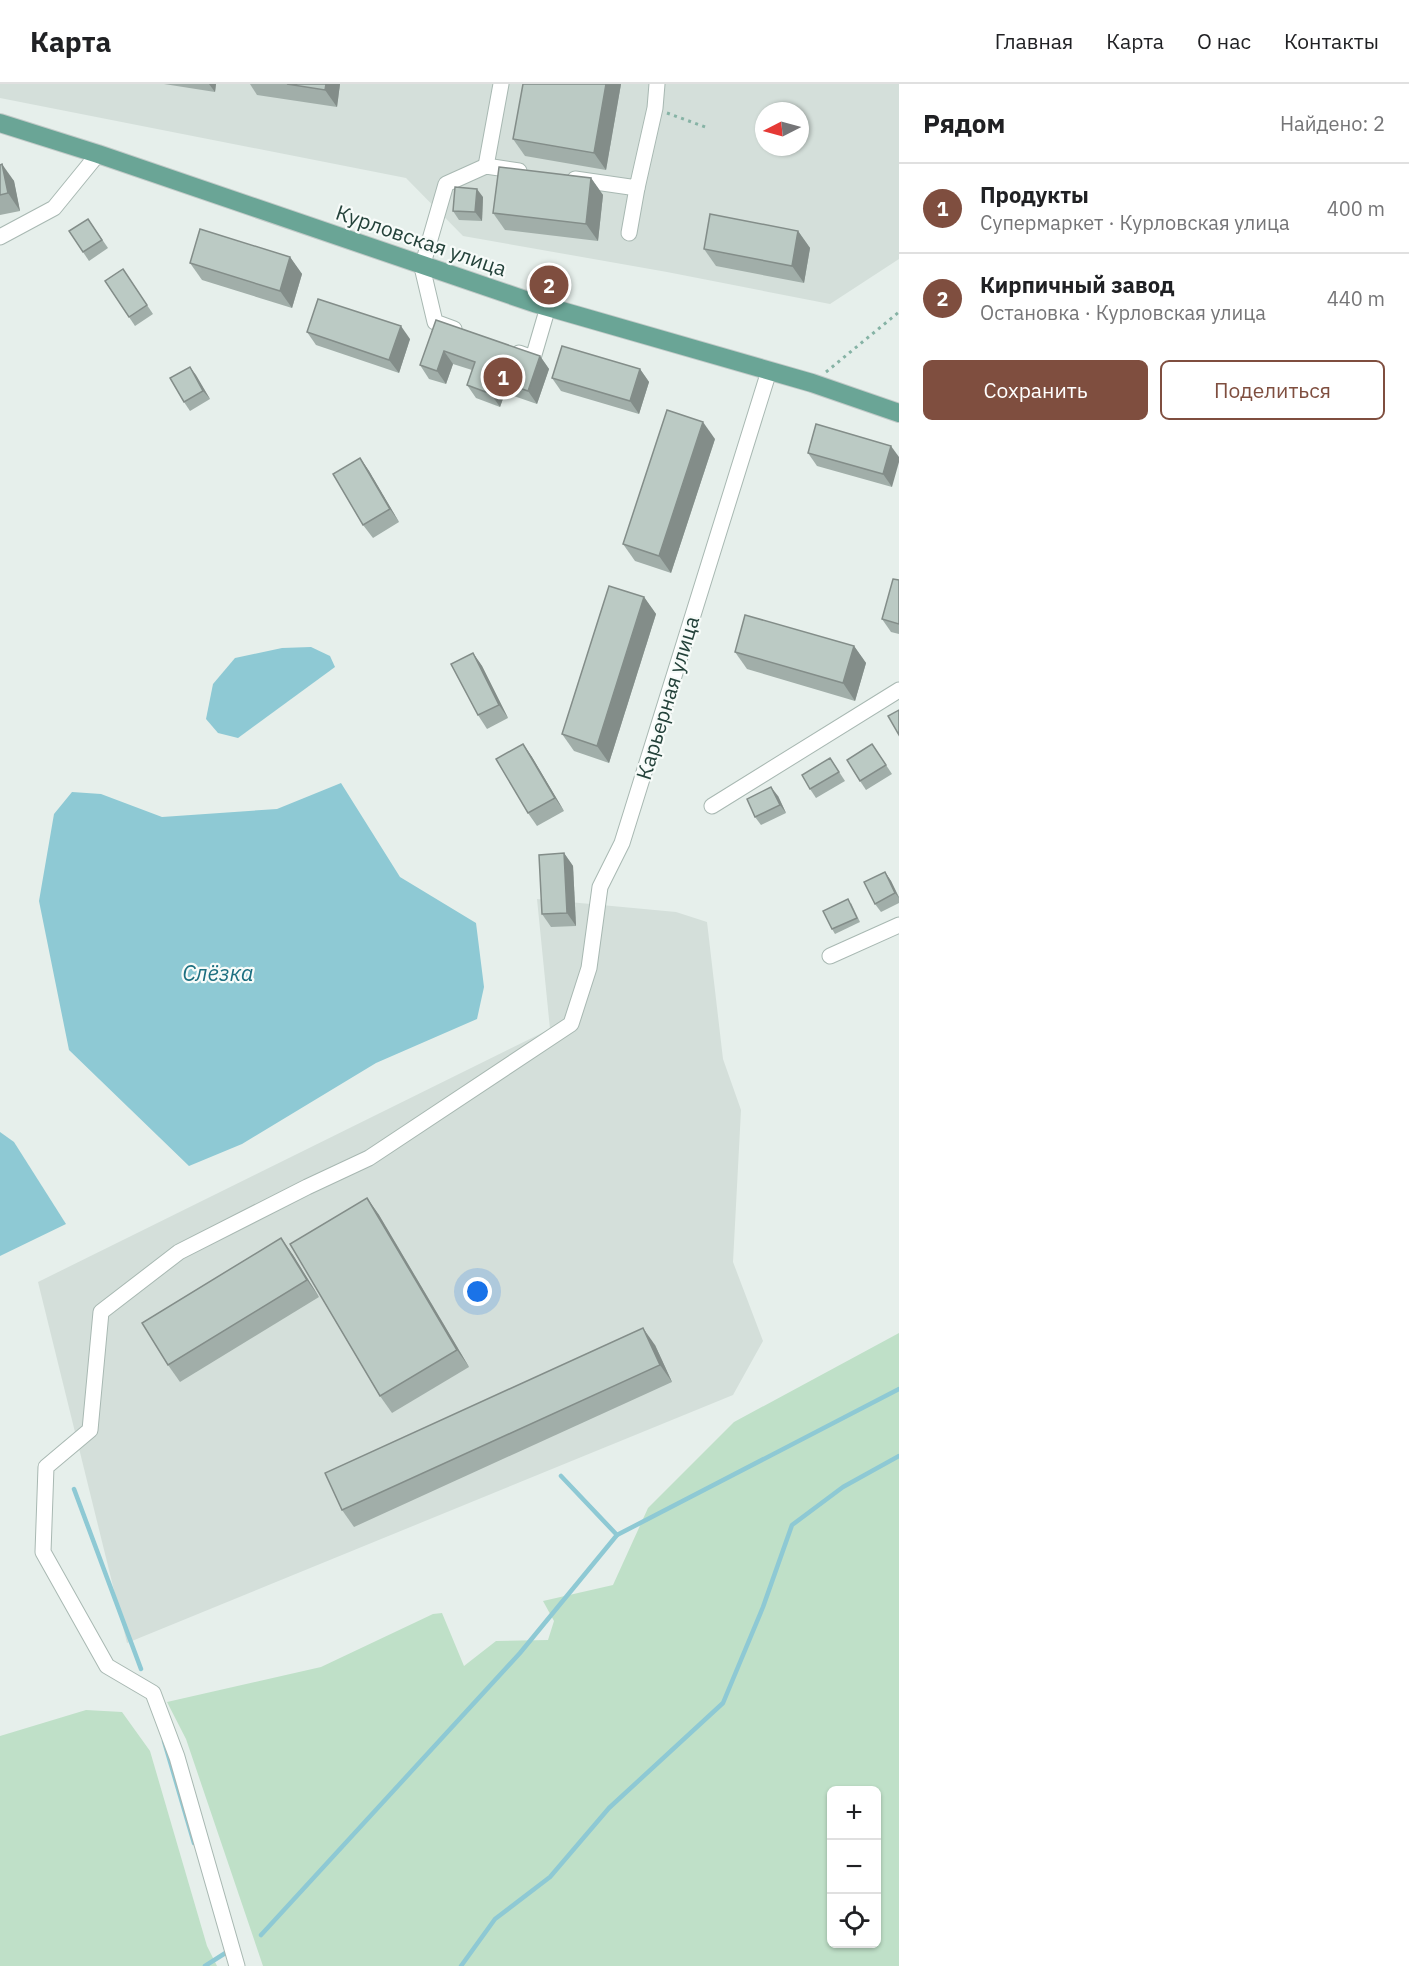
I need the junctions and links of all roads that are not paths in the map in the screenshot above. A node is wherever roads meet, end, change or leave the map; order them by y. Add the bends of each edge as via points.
1 (501, 84) edge
2 (657, 84) edge
3 (0, 123) edge
4 (98, 154) junction
5 (486, 166) junction
6 (532, 173) edge
7 (555, 176) edge
8 (637, 188) junction
9 (629, 233) dead end
10 (0, 237) edge
11 (422, 267) junction
12 (548, 307) junction
13 (467, 334) edge
14 (500, 346) edge
15 (769, 371) junction
16 (899, 413) edge
17 (899, 690) edge
18 (712, 806) dead end
19 (899, 925) edge
20 (830, 956) dead end
21 (237, 1966) edge

1 - 5 street
2 - 8 street
3 - 4 main road, Курловская улица
4 - 10 street via 54,208
4 - 11 main road, Курловская улица
5 - 6 street
5 - 11 street via 446,184
7 - 8 street
8 - 9 street
11 - 12 main road, Курловская улица
11 - 13 street via 435,322
12 - 14 street via 533,358
12 - 15 main road, Курловская улица
15 - 16 main road, Курловская улица
15 - 21 street, Карьерная улица via 622,843 600,887 589,968 571,1024 369,1158 179,1252 101,1312 90,1430 46,1467 43,1552 107,1666 153,1693 177,1757
17 - 18 street
19 - 20 street

